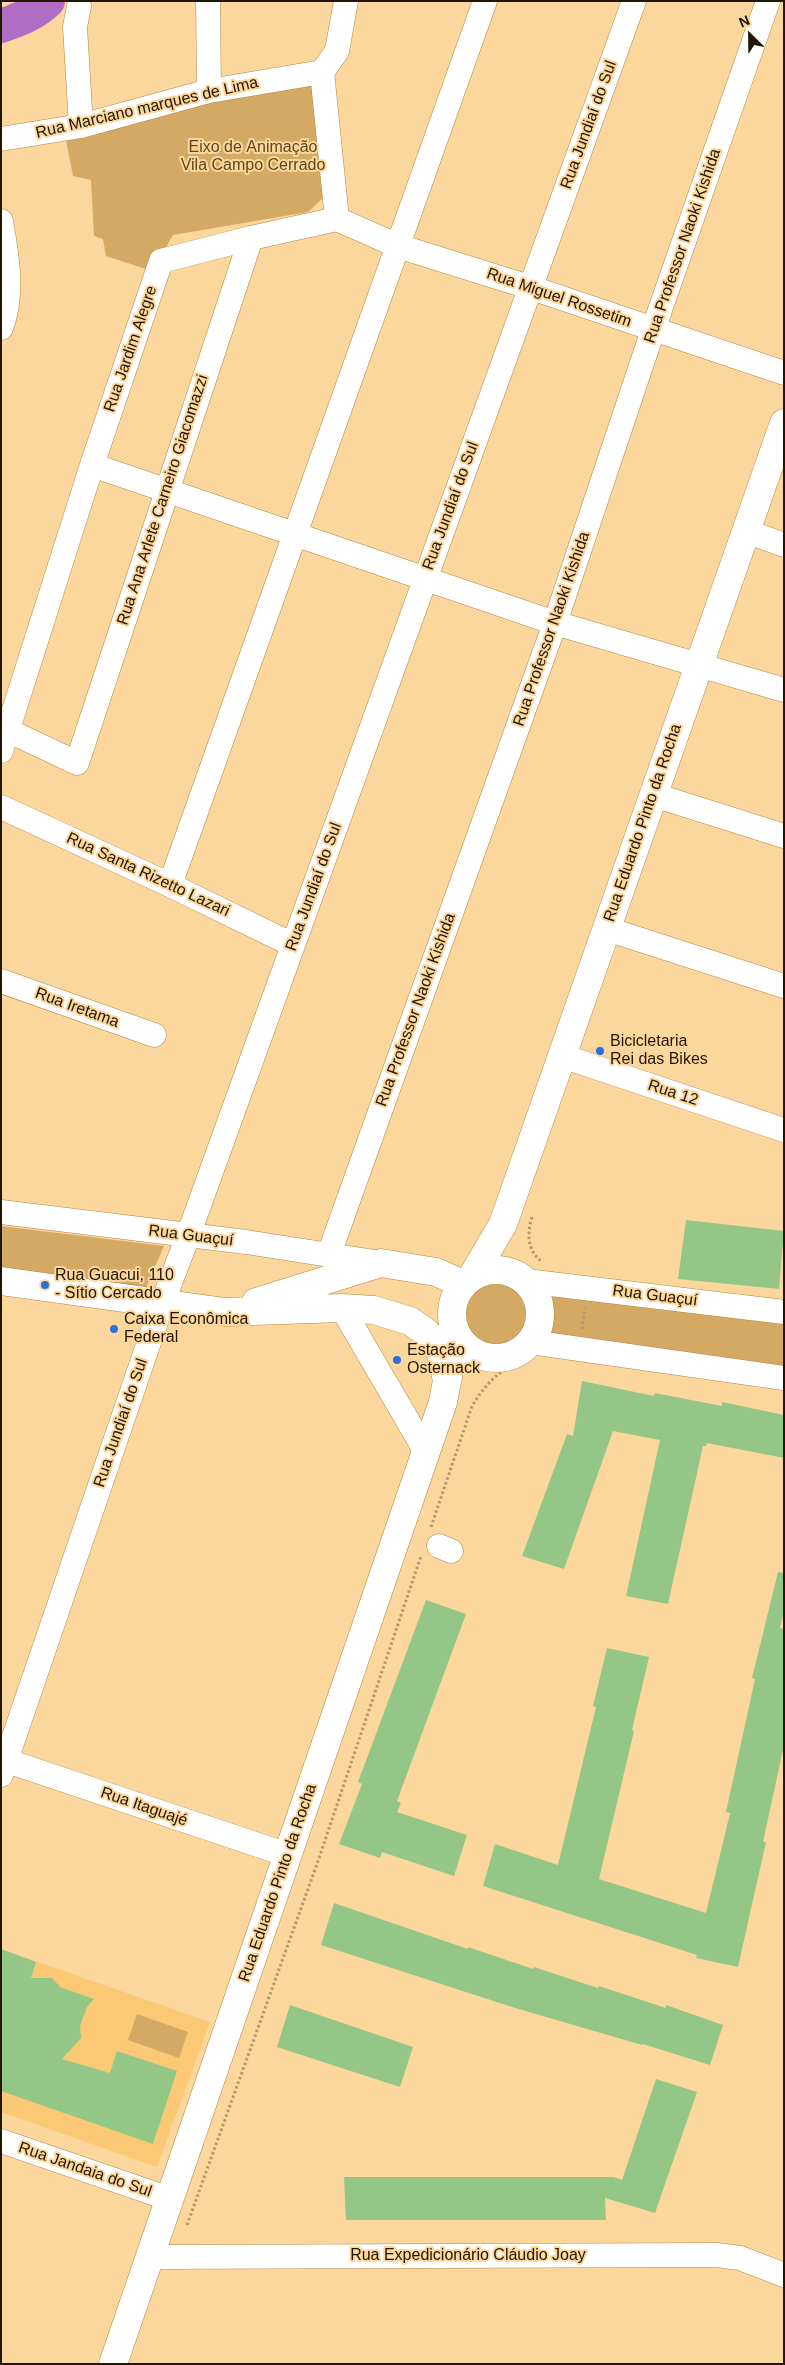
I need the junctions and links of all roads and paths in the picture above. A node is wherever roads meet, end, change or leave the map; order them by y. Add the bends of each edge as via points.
1 (208, 1) edge
2 (346, 1) edge
3 (485, 1) edge
4 (634, 1) edge
5 (768, 1) edge
6 (79, 6) dead end
7 (322, 72) junction
8 (209, 90) junction
9 (81, 126) junction
10 (1, 139) edge
11 (337, 219) junction
12 (1, 221) edge
13 (251, 238) junction
14 (398, 246) junction
15 (529, 287) junction
16 (1, 328) edge
17 (653, 330) junction
18 (784, 373) edge
19 (784, 422) edge
20 (92, 465) junction
21 (165, 492) junction
22 (746, 531) junction
23 (294, 535) junction
24 (784, 545) edge
25 (424, 579) junction
26 (555, 623) junction
27 (699, 664) junction
28 (784, 690) edge
29 (4, 736) edge
30 (654, 795) junction
31 (1, 807) edge
32 (784, 836) edge
33 (170, 884) junction
34 (607, 929) junction
35 (293, 945) junction
36 (1, 981) edge
37 (784, 986) edge
38 (154, 1035) dead end
39 (562, 1056) junction
40 (784, 1130) edge
41 (1, 1212) edge
42 (532, 1216) dead end
43 (503, 1224) junction
44 (188, 1236) junction
45 (328, 1254) junction
46 (381, 1263) junction
47 (530, 1273) junction
48 (468, 1279) junction
49 (1, 1281) edge
50 (162, 1304) junction
51 (585, 1306) dead end
52 (342, 1308) junction
53 (225, 1312) junction
54 (784, 1312) edge
55 (419, 1326) junction
56 (454, 1327) junction
57 (580, 1338) dead end
58 (530, 1352) junction
59 (492, 1358) junction
60 (784, 1378) edge
61 (444, 1394) junction
62 (426, 1452) junction
63 (3, 1765) edge
64 (288, 1856) junction
65 (1, 2141) edge
66 (170, 2199) junction
67 (184, 2233) dead end
68 (150, 2257) junction
69 (784, 2274) edge
70 (113, 2364) edge

1 - 8 street
2 - 7 street via 337,51
3 - 14 street
4 - 15 street, Rua Jundiaí do Sul
5 - 17 street, Rua Professor Naoki Kishida
6 - 9 street via 75,27
7 - 8 street, Rua Marciano marques de Lima
7 - 11 street
8 - 9 street, Rua Marciano marques de Lima
9 - 10 street, Rua Marciano marques de Lima
11 - 13 street, Rua Jardim Alegre
11 - 14 street, Rua Miguel Rossetim
12 - 16 street via 8,295
13 - 20 street, Rua Jardim Alegre via 161,261
13 - 21 street, Rua Ana Arlete Carneiro Giacomazzi
14 - 15 street, Rua Miguel Rossetim
14 - 23 street
15 - 17 street, Rua Miguel Rossetim
15 - 25 street, Rua Jundiaí do Sul
17 - 18 street, Rua Miguel Rossetim
17 - 26 street, Rua Professor Naoki Kishida
19 - 22 main road, Rua Eduardo Pinto da Rocha
20 - 21 street
20 - 29 street, Rua Jardim Alegre
21 - 23 street
21 - 29 street, Rua Ana Arlete Carneiro Giacomazzi via 77,763
22 - 24 street
22 - 27 main road, Rua Eduardo Pinto da Rocha
23 - 25 street
23 - 33 street
25 - 26 street
25 - 35 street, Rua Jundiaí do Sul
26 - 27 street
26 - 45 street, Rua Professor Naoki Kishida
27 - 28 street
27 - 30 main road, Rua Eduardo Pinto da Rocha
30 - 32 street
30 - 34 main road, Rua Eduardo Pinto da Rocha
31 - 33 street, Rua Santa Rizetto Lazari
33 - 35 street, Rua Santa Rizetto Lazari
34 - 37 street
34 - 39 main road, Rua Eduardo Pinto da Rocha
35 - 44 street, Rua Jundiaí do Sul
36 - 38 street, Rua Iretama
39 - 40 street, Rua 12
39 - 43 main road, Rua Eduardo Pinto da Rocha
41 - 44 street, Rua Guaçuí
42 - 47 path via 528,1240 539,1260
43 - 47 main road
43 - 48 main road, Rua Eduardo Pinto da Rocha
44 - 45 street, Rua Guaçuí
44 - 50 street, Rua Jundiaí do Sul
45 - 46 street, Rua Guaçuí
46 - 48 main road, Rua Guaçuí
46 - 52 main road via 348,1280 342,1295
46 - 53 main road, Rua Guaçuí
47 - 48 main road via 496,1269
47 - 54 street, Rua Guaçuí
47 - 58 main road via 540,1317
48 - 56 main road via 456,1294 452,1307
49 - 50 main road, Rua Guaçuí
50 - 53 main road, Rua Guaçuí
50 - 63 street, Rua Jundiaí do Sul
51 - 57 path
52 - 53 main road, Rua Guaçuí
52 - 55 main road, Rua Guaçuí via 400,1316
52 - 62 street
55 - 56 main road
55 - 61 main road, Rua Eduardo Pinto da Rocha via 427,1333 445,1365
56 - 59 main road via 465,1346
56 - 61 main road, Rua Eduardo Pinto da Rocha
58 - 59 main road
58 - 60 street
58 - 67 path via 497,1375 482,1389 472,1406 435,1546
59 - 61 main road, Rua Eduardo Pinto da Rocha
61 - 62 main road, Rua Eduardo Pinto da Rocha
62 - 64 main road, Rua Eduardo Pinto da Rocha
63 - 64 street, Rua Itaguajé
64 - 66 main road, Rua Eduardo Pinto da Rocha
65 - 66 street, Rua Jandaia do Sul
66 - 68 main road, Rua Eduardo Pinto da Rocha
68 - 69 street, Rua Expedicionário Cláudio Joay via 718,2255 740,2258
68 - 70 main road, Rua Eduardo Pinto da Rocha

